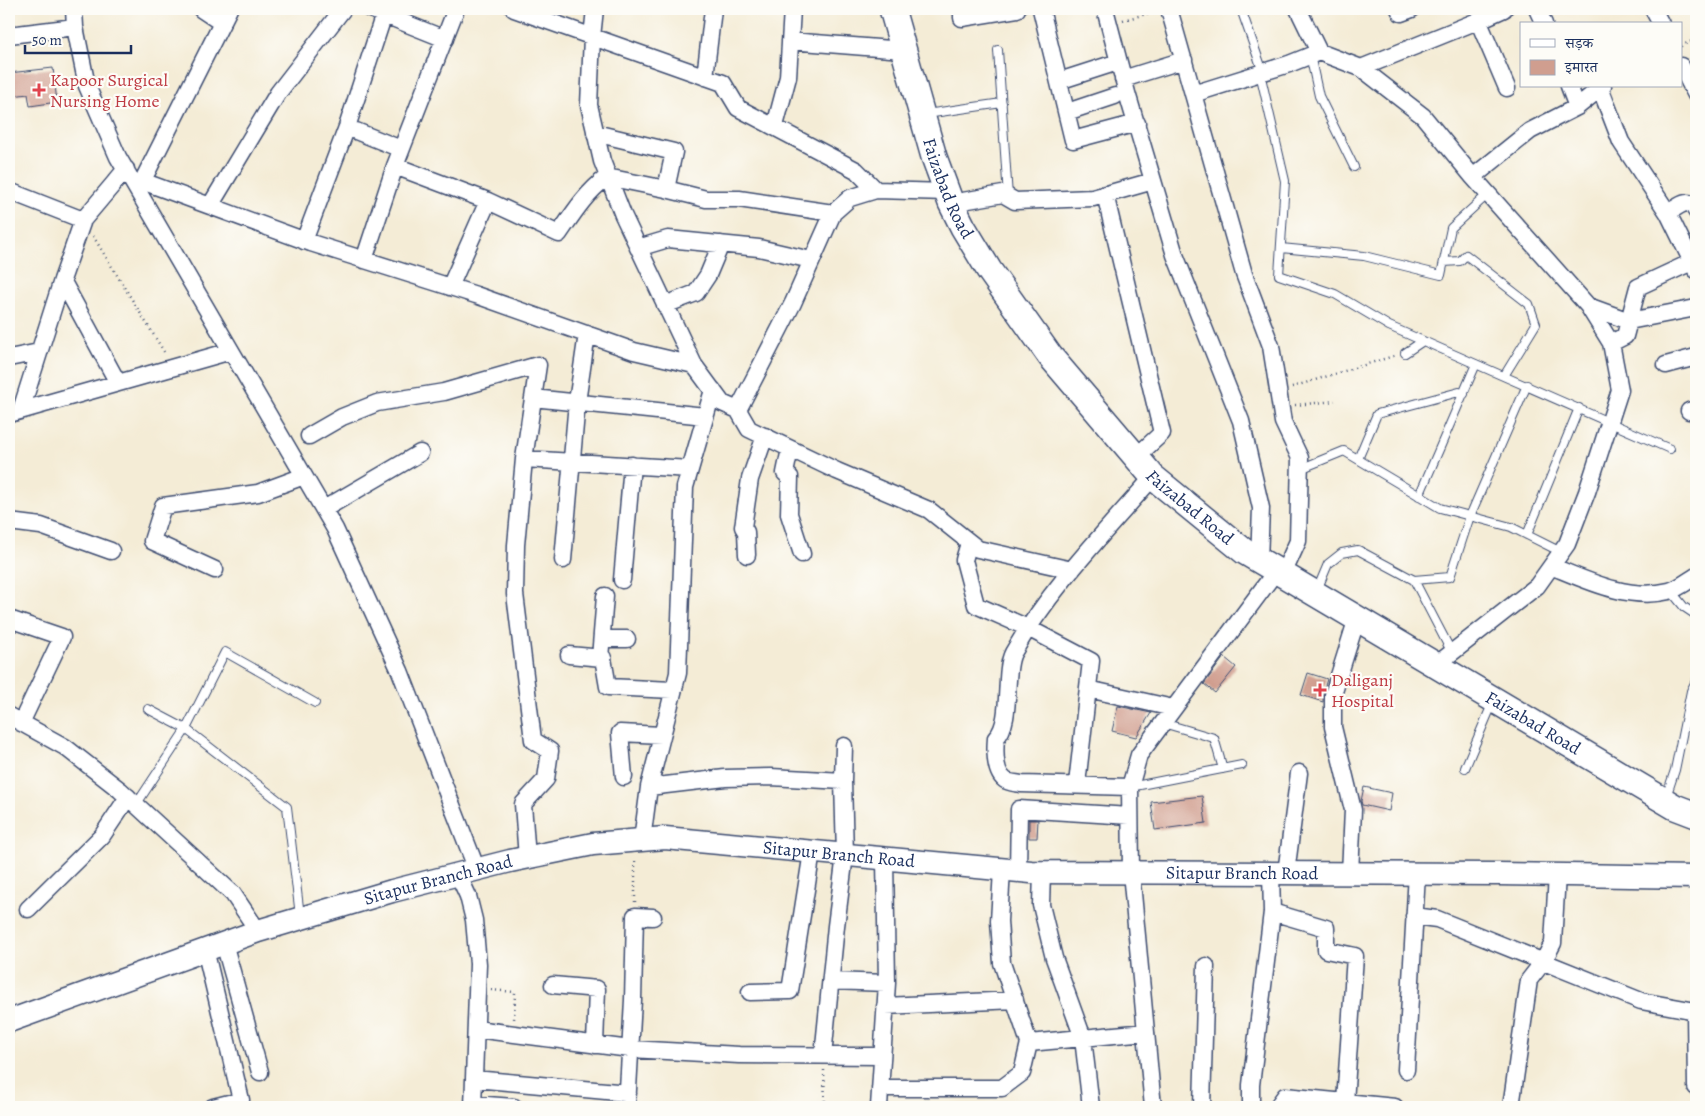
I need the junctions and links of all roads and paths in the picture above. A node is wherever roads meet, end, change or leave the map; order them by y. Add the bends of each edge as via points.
1 (74, 9) edge
2 (201, 9) edge
3 (343, 9) edge
4 (456, 9) edge
5 (514, 9) edge
6 (595, 9) edge
7 (713, 9) edge
8 (792, 9) edge
9 (892, 9) edge
10 (962, 9) edge
11 (1017, 9) edge
12 (1042, 9) edge
13 (1241, 9) edge
14 (1298, 9) edge
15 (1400, 9) edge
16 (1412, 9) edge
17 (1504, 9) edge
18 (1538, 9) edge
19 (1653, 9) edge
20 (1162, 10) edge
21 (377, 12) edge
22 (1483, 15) edge
23 (225, 16) edge
24 (1107, 16) edge
25 (1543, 22) edge
26 (1660, 22) edge
27 (75, 27) junction
28 (9, 35) edge
29 (592, 37) junction
30 (445, 39) junction
31 (1696, 39) edge
32 (790, 41) junction
33 (1682, 46) edge
34 (903, 50) junction
35 (998, 50) dead end
36 (1314, 54) junction
37 (1184, 60) junction
38 (1118, 62) junction
39 (1360, 68) junction
40 (1682, 68) edge
41 (1262, 73) junction
42 (705, 77) junction
43 (1123, 78) junction
44 (1059, 81) junction
45 (1507, 88) dead end
46 (1570, 88) edge
47 (1602, 88) edge
48 (1193, 94) junction
49 (1696, 95) edge
50 (1115, 96) dead end
51 (1002, 103) junction
52 (1578, 107) junction
53 (1067, 112) junction
54 (922, 114) junction
55 (1137, 123) junction
56 (775, 126) junction
57 (356, 131) dead end
58 (595, 133) junction
59 (401, 149) junction
60 (394, 166) junction
61 (1354, 167) dead end
62 (126, 169) junction
63 (607, 177) junction
64 (1473, 177) junction
65 (1153, 180) junction
66 (140, 186) junction
67 (666, 189) junction
68 (876, 190) junction
69 (9, 191) edge
70 (1105, 194) junction
71 (1488, 194) junction
72 (1008, 197) junction
73 (949, 198) junction
74 (488, 201) junction
75 (210, 206) junction
76 (1696, 211) edge
77 (833, 213) junction
78 (1668, 214) junction
79 (83, 220) junction
80 (304, 240) junction
81 (721, 244) junction
82 (638, 248) junction
83 (1281, 248) junction
84 (364, 260) junction
85 (812, 260) junction
86 (1444, 262) junction
87 (1695, 264) edge
88 (62, 280) junction
89 (450, 287) junction
90 (665, 305) junction
91 (1588, 306) junction
92 (1696, 308) edge
93 (1629, 321) junction
94 (586, 334) junction
95 (1423, 341) junction
96 (1612, 343) junction
97 (231, 351) junction
98 (39, 352) junction
99 (1405, 353) joint
100 (1696, 357) edge
101 (9, 358) edge
102 (1476, 364) junction
103 (1666, 364) dead end
104 (694, 365) junction
105 (174, 367) junction
106 (1504, 376) junction
107 (118, 383) junction
108 (1526, 386) junction
109 (712, 390) junction
110 (1278, 391) junction
111 (1464, 394) junction
112 (533, 398) junction
113 (1335, 401) dead end
114 (577, 402) junction
115 (1281, 407) junction
116 (1580, 408) junction
117 (738, 410) junction
118 (15, 412) edge
119 (705, 416) junction
120 (1610, 422) junction
121 (308, 436) dead end
122 (765, 436) junction
123 (1670, 448) dead end
124 (790, 449) junction
125 (420, 453) dead end
126 (1136, 457) junction
127 (524, 459) junction
128 (1358, 459) junction
129 (572, 462) junction
130 (632, 465) junction
131 (690, 468) junction
132 (1300, 469) junction
133 (304, 476) junction
134 (1152, 477) junction
135 (1419, 496) junction
136 (324, 510) junction
137 (1470, 516) junction
138 (9, 522) edge
139 (1527, 535) junction
140 (968, 543) junction
141 (111, 551) dead end
142 (1561, 552) junction
143 (802, 554) dead end
144 (747, 555) dead end
145 (563, 560) dead end
146 (1551, 566) junction
147 (1273, 569) junction
148 (215, 570) dead end
149 (1072, 570) junction
150 (1696, 576) edge
151 (622, 580) dead end
152 (1414, 580) junction
153 (1671, 591) junction
154 (1315, 593) junction
155 (605, 596) dead end
156 (1696, 615) edge
157 (1357, 618) junction
158 (9, 619) edge
159 (1028, 628) junction
160 (627, 639) dead end
161 (602, 640) junction
162 (569, 655) dead end
163 (600, 658) junction
164 (1444, 659) junction
165 (1696, 681) edge
166 (1088, 689) junction
167 (673, 690) junction
168 (1494, 700) junction
169 (315, 703) dead end
170 (1173, 708) junction
171 (148, 709) dead end
172 (15, 719) edge
173 (1163, 723) junction
174 (186, 729) junction
175 (662, 735) junction
176 (844, 746) dead end
177 (1242, 765) dead end
178 (1464, 768) dead end
179 (1222, 769) junction
180 (1299, 773) dead end
181 (624, 777) dead end
182 (843, 781) junction
183 (1077, 784) junction
184 (649, 787) junction
185 (1130, 787) junction
186 (132, 801) junction
187 (1664, 801) junction
188 (1696, 815) edge
189 (1130, 816) junction
190 (639, 840) junction
191 (812, 852) junction
192 (845, 855) junction
193 (526, 858) junction
194 (885, 859) junction
195 (1010, 870) junction
196 (467, 872) junction
197 (1042, 872) junction
198 (1131, 872) junction
199 (1279, 873) junction
200 (1350, 873) junction
201 (1417, 873) junction
202 (1558, 875) junction
203 (1696, 877) edge
204 (28, 909) dead end
205 (1272, 912) junction
206 (634, 916) junction
207 (1414, 916) junction
208 (653, 917) dead end
209 (300, 918) junction
210 (258, 931) junction
211 (214, 946) junction
212 (1542, 962) junction
213 (1206, 966) dead end
214 (831, 981) junction
215 (886, 983) junction
216 (553, 985) dead end
217 (477, 989) junction
218 (750, 992) dead end
219 (1015, 1000) junction
220 (885, 1006) junction
221 (1695, 1011) edge
222 (9, 1021) edge
223 (476, 1029) junction
224 (1146, 1032) junction
225 (514, 1034) junction
226 (1083, 1038) junction
227 (1030, 1043) junction
228 (595, 1044) junction
229 (630, 1049) junction
230 (823, 1056) junction
231 (882, 1056) junction
232 (1406, 1070) dead end
233 (260, 1072) dead end
234 (474, 1080) junction
235 (1696, 1087) edge
236 (880, 1088) junction
237 (627, 1100) edge
238 (1345, 1102) junction
239 (473, 1106) edge
240 (213, 1107) edge
241 (514, 1107) edge
242 (825, 1107) edge
243 (879, 1107) edge
244 (1092, 1107) edge
245 (1152, 1107) edge
246 (1202, 1107) edge
247 (1251, 1107) edge
248 (1277, 1107) edge
249 (1396, 1107) edge
250 (1512, 1107) edge

1 - 27 street
2 - 23 street
3 - 75 street via 278,93
4 - 30 street
5 - 29 street
6 - 29 street
7 - 42 street
8 - 32 street
9 - 34 main road, Faizabad Road
10 - 11 street via 962,18
12 - 44 street
13 - 41 lane
14 - 36 street
15 - 16 street via 1401,13
17 - 22 street
18 - 25 street
19 - 26 street
20 - 24 path
20 - 37 street
21 - 30 street
21 - 80 street via 347,127
22 - 39 street
22 - 45 street
23 - 66 street
24 - 38 street
27 - 28 street
27 - 62 street via 87,86
29 - 42 street
29 - 58 street via 589,105
30 - 59 street
31 - 33 path
32 - 34 street
32 - 56 street via 788,77
34 - 54 main road, Faizabad Road
35 - 51 lane
36 - 39 street
36 - 41 street
36 - 61 lane via 1320,96
37 - 43 street
37 - 48 street
38 - 43 street
38 - 44 street
39 - 64 street via 1423,116
40 - 49 street
41 - 48 street
41 - 83 lane via 1285,181
42 - 56 street via 723,83 738,108
43 - 55 street
44 - 53 street
46 - 52 street
47 - 52 street
47 - 78 street via 1621,142
48 - 110 street via 1244,274 1271,346
50 - 53 street
51 - 54 lane
51 - 72 lane
52 - 64 street via 1530,131
53 - 55 street via 1073,140
54 - 73 main road, Faizabad Road
55 - 65 street
56 - 68 street via 856,170
57 - 59 street
58 - 63 street
58 - 67 street via 674,152
59 - 60 street
60 - 74 street
60 - 84 street
62 - 66 street
62 - 79 street
63 - 67 street
63 - 74 street via 582,200 560,234
63 - 82 street
64 - 71 street
65 - 70 street
65 - 147 street via 1175,255 1241,421
66 - 75 street
66 - 97 street
67 - 77 street via 706,198 739,199
68 - 73 street
68 - 77 street via 850,198
69 - 79 street
70 - 72 street via 1093,198 1015,201
70 - 126 street via 1162,433
71 - 86 lane via 1451,228
71 - 91 street
72 - 73 street via 1003,194
73 - 126 main road, Faizabad Road via 988,270 1050,356
74 - 89 street
75 - 80 street
76 - 78 street via 1689,202
77 - 85 street
78 - 87 street
79 - 88 street
79 - 105 path
80 - 84 street
81 - 82 street via 668,239
81 - 85 street via 759,248
81 - 90 street via 696,293
82 - 90 street
83 - 86 lane via 1364,256 1441,275
83 - 95 lane via 1279,275 1335,294 1389,326
84 - 89 street
85 - 117 street
86 - 106 lane via 1460,261 1466,255 1529,304 1536,324
87 - 93 street via 1638,287
88 - 98 street
88 - 107 street
89 - 94 street
90 - 104 street
91 - 93 street
91 - 96 street
92 - 93 street
93 - 96 street via 1625,336
94 - 104 street via 634,351
94 - 114 street
95 - 99 lane
95 - 102 lane
96 - 120 street via 1620,390
97 - 105 street
97 - 133 street
98 - 101 street
98 - 118 street
99 - 110 path
100 - 103 street
102 - 106 lane
102 - 111 lane
104 - 109 street
105 - 107 street
106 - 108 lane
107 - 118 street
108 - 116 lane
108 - 137 lane
109 - 117 street via 722,403
109 - 119 street
110 - 115 street
111 - 128 lane via 1459,392 1377,414
111 - 135 lane
112 - 114 street
112 - 121 street via 538,364 444,392 377,403
112 - 127 street
113 - 115 path
114 - 119 street
114 - 129 street
115 - 132 street via 1283,422 1300,458
116 - 120 lane
116 - 139 lane
117 - 122 street via 749,428
119 - 131 street
120 - 123 lane
120 - 142 street via 1587,492
122 - 124 street
122 - 144 street via 748,489 743,527
124 - 140 street via 928,510
124 - 143 street via 785,473 790,477 789,514
125 - 136 street
126 - 134 main road, Faizabad Road
127 - 129 street
127 - 193 street via 515,594 533,740 550,751 546,779 522,804
128 - 132 lane via 1344,451
128 - 135 lane
129 - 130 street
129 - 145 street
130 - 131 street
130 - 151 street
131 - 167 street via 685,486 678,673
132 - 147 street via 1298,541
133 - 136 street
133 - 148 street via 258,493 163,506 152,540
134 - 147 main road, Faizabad Road via 1245,552
134 - 149 street
135 - 137 lane via 1440,508
136 - 196 street via 400,670
137 - 139 lane via 1511,527
137 - 152 lane via 1450,578
138 - 141 street via 41,526
139 - 142 lane
140 - 149 street via 978,549
140 - 159 street via 964,560 976,605
142 - 146 street
146 - 153 street via 1593,584 1636,594
146 - 164 street via 1537,586
147 - 154 main road, Faizabad Road
147 - 170 street
149 - 159 street
150 - 153 street
152 - 154 lane via 1358,550 1342,552 1328,564
152 - 164 lane
153 - 156 lane via 1684,607
154 - 157 main road, Faizabad Road
155 - 161 street
157 - 164 main road, Faizabad Road
157 - 200 street via 1333,695 1333,727 1353,810
158 - 172 street via 62,637
159 - 166 street via 1091,660
159 - 183 street via 1012,656 1005,720 996,738 998,771 1006,781 1021,784
160 - 161 street
161 - 163 street
162 - 163 street
163 - 167 street via 603,658 608,687
164 - 168 main road, Faizabad Road
165 - 187 lane
166 - 170 street
166 - 183 street
167 - 175 street
168 - 178 lane
168 - 187 main road, Faizabad Road
169 - 174 lane via 225,652
170 - 173 street
171 - 174 lane
172 - 186 street via 64,747
173 - 179 lane via 1214,738
173 - 185 street via 1139,755
174 - 186 lane
174 - 209 lane via 288,807
175 - 181 street via 620,733
175 - 184 street
176 - 182 street
177 - 179 lane
179 - 185 lane
180 - 199 street
182 - 184 street via 725,778
182 - 192 street
183 - 185 street
184 - 190 street
185 - 189 street
186 - 204 street via 102,836
186 - 210 street via 233,894
187 - 188 main road, Faizabad Road
189 - 195 street via 1019,809
189 - 198 street
190 - 191 street, Sitapur Branch Road via 665,838
190 - 193 street, Sitapur Branch Road via 593,844
190 - 206 path
191 - 192 street, Sitapur Branch Road
191 - 218 street via 790,991
192 - 194 street, Sitapur Branch Road
192 - 214 street
193 - 196 street, Sitapur Branch Road
194 - 195 street, Sitapur Branch Road
194 - 215 street
195 - 197 street, Sitapur Branch Road
195 - 219 street via 999,921 1002,963
196 - 209 street, Sitapur Branch Road
196 - 217 street via 478,964
197 - 198 street, Sitapur Branch Road
197 - 226 street via 1041,904 1054,958
198 - 199 street, Sitapur Branch Road
198 - 224 street
199 - 200 street, Sitapur Branch Road
199 - 205 street
200 - 201 street, Sitapur Branch Road
201 - 202 street, Sitapur Branch Road
201 - 207 street
202 - 203 street, Sitapur Branch Road
202 - 212 street via 1553,942
205 - 238 street via 1326,928 1326,950 1355,956
205 - 247 street
206 - 208 street
206 - 229 street
207 - 212 street via 1437,919
207 - 232 street
209 - 210 street, Sitapur Branch Road
210 - 211 street, Sitapur Branch Road
211 - 222 street, Sitapur Branch Road
211 - 233 street
211 - 240 street via 241,1100
212 - 221 street via 1641,1002
212 - 250 street via 1529,980
213 - 246 street
214 - 215 street
214 - 230 street
215 - 220 street
216 - 228 street via 596,989
217 - 223 street
217 - 225 path via 515,992
219 - 220 street
219 - 227 street
220 - 231 street
221 - 235 street
223 - 225 street
223 - 234 street
224 - 226 street
224 - 245 street
225 - 228 street
226 - 227 street
226 - 244 street
227 - 236 street via 1022,1073 1002,1088
228 - 229 street
229 - 230 street
229 - 237 street
230 - 231 street
230 - 242 path
231 - 236 street
234 - 237 street
234 - 239 street
236 - 243 street
238 - 248 street via 1285,1096
238 - 249 street
239 - 241 street

